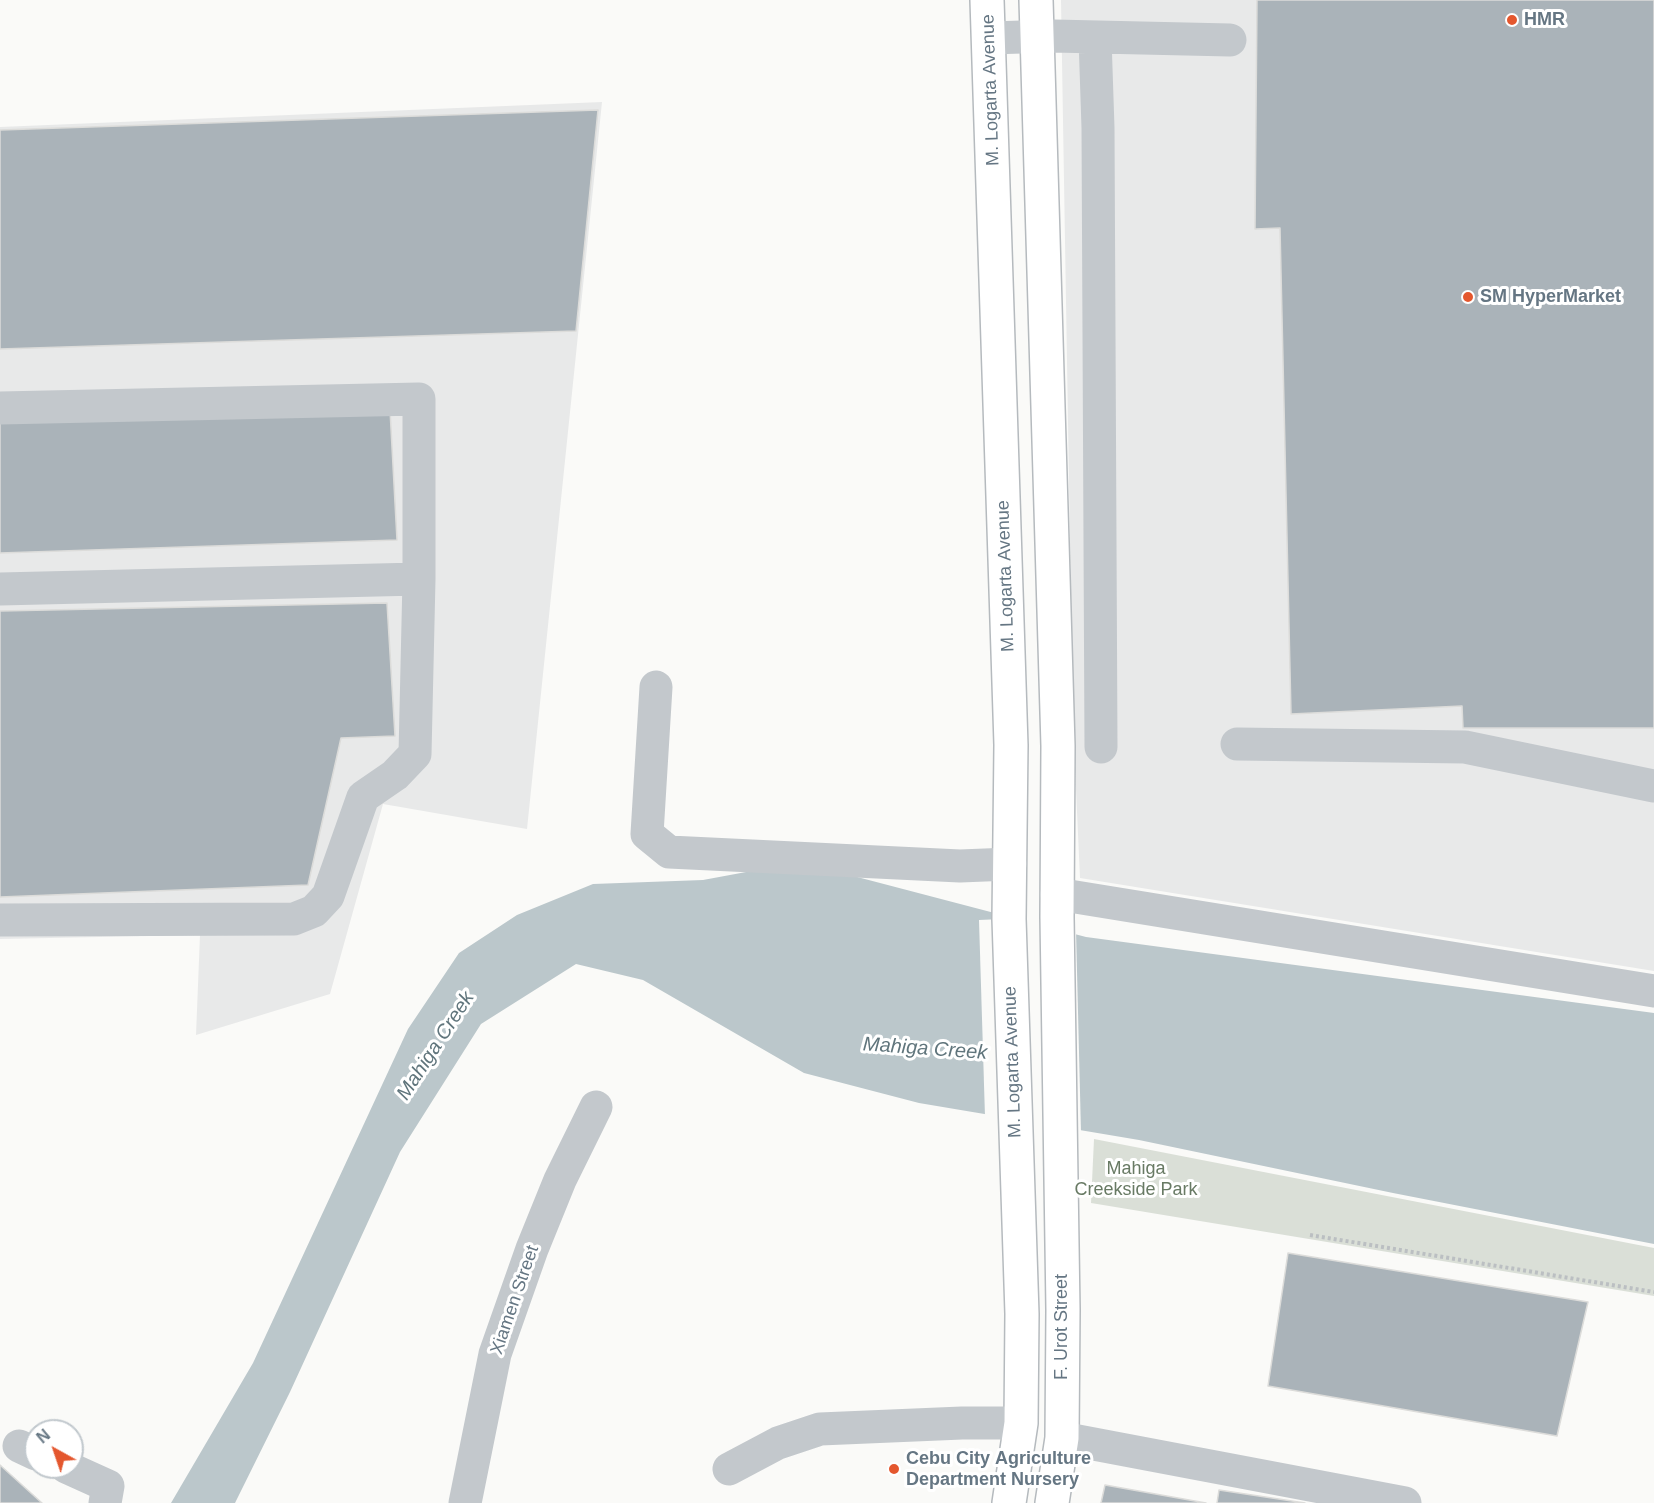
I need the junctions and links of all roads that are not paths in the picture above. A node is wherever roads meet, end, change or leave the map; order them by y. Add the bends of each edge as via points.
1 (987, 0) edge
2 (1036, 0) edge
3 (1038, 36) junction
4 (990, 38) junction
5 (1095, 38) junction
6 (1230, 40) dead end
7 (0, 408) edge
8 (419, 579) junction
9 (0, 589) edge
10 (656, 687) dead end
11 (1237, 744) dead end
12 (1101, 747) dead end
13 (1654, 786) edge
14 (1010, 864) junction
15 (1057, 906) junction
16 (0, 920) edge
17 (1654, 991) edge
18 (596, 1107) dead end
19 (1021, 1423) junction
20 (1062, 1438) junction
21 (729, 1469) dead end
22 (84, 1475) edge
23 (1011, 1492) edge
24 (1054, 1495) edge
25 (105, 1503) edge
26 (465, 1503) edge
27 (1405, 1503) edge

1 - 4 main road, M. Logarta Avenue
2 - 3 main road
3 - 4 street
3 - 5 street
3 - 15 main road via 1058,746
4 - 14 main road, M. Logarta Avenue via 1011,745
5 - 6 street
5 - 12 street
7 - 8 street via 419,399
8 - 9 street
8 - 16 street via 415,754 395,775 363,797 328,896 314,911 294,919
10 - 14 street via 647,834 669,852 960,866
11 - 13 street via 1465,747
14 - 19 main road, M. Logarta Avenue via 1022,1314
15 - 17 street
15 - 20 main road, F. Urot Street
18 - 26 street, Xiamen Street via 560,1180 495,1354
19 - 21 street via 820,1429 778,1443
19 - 23 main road
20 - 24 main road, F. Urot Street
20 - 27 street
22 - 25 street via 108,1486
23 - 24 main road

